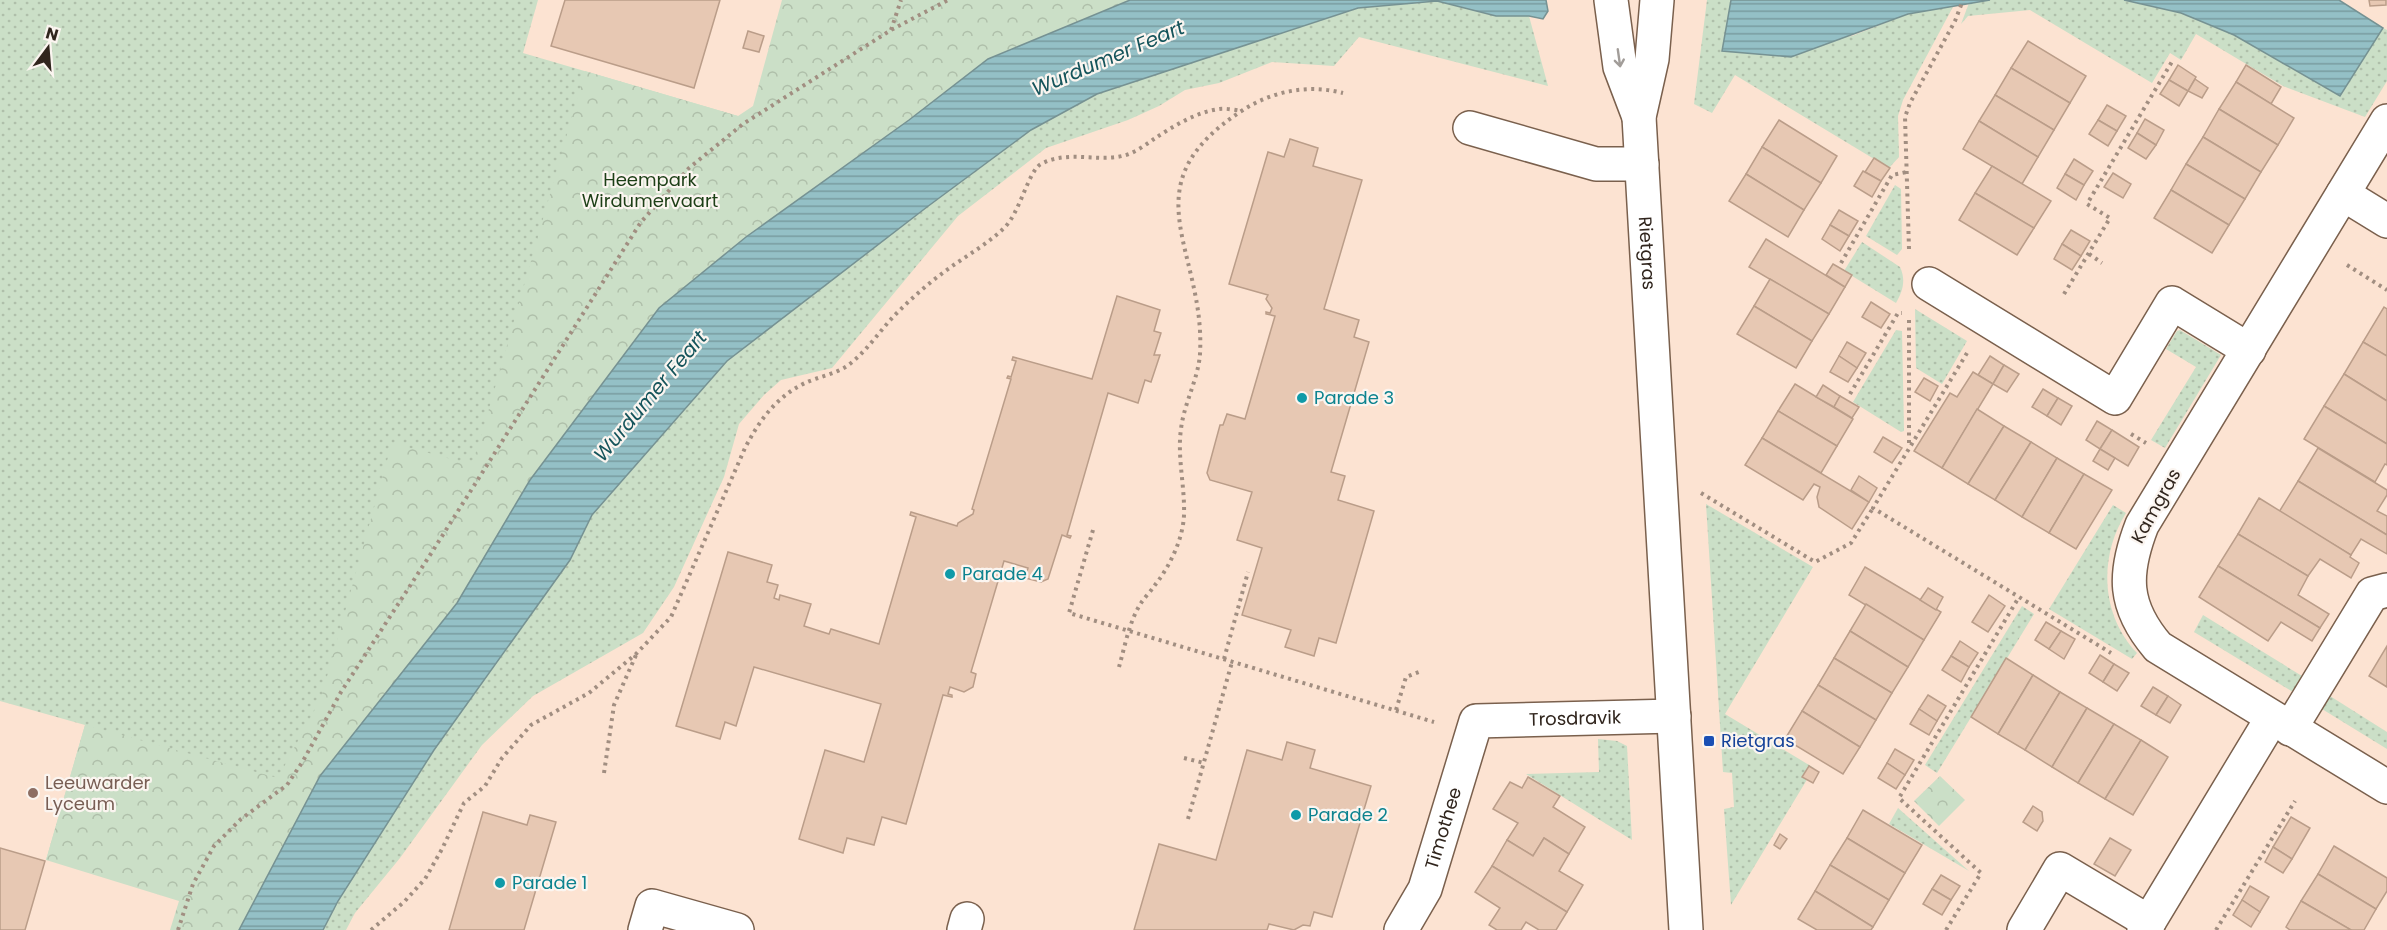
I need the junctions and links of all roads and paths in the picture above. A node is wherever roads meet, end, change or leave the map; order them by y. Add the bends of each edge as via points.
1 (901, 0) edge
2 (948, 0) edge
3 (1611, 0) edge
4 (1657, 0) edge
5 (1963, 0) edge
6 (891, 30) junction
7 (2173, 60) dead end
8 (1343, 93) dead end
9 (1242, 111) junction
10 (1639, 117) junction
11 (2387, 121) edge
12 (1470, 128) dead end
13 (1642, 164) junction
14 (1906, 172) junction
15 (2343, 194) junction
16 (2387, 221) edge
17 (2313, 245) junction
18 (1909, 250) dead end
19 (2089, 254) junction
20 (2102, 262) dead end
21 (1841, 263) dead end
22 (1929, 284) dead end
23 (2387, 290) edge
24 (2064, 294) dead end
25 (1970, 349) dead end
26 (2249, 350) junction
27 (1850, 394) dead end
28 (1909, 447) junction
29 (1699, 492) dead end
30 (1873, 508) junction
31 (1093, 530) dead end
32 (1248, 572) dead end
33 (2387, 590) edge
34 (2019, 597) junction
35 (1129, 632) junction
36 (636, 654) junction
37 (2112, 654) dead end
38 (1224, 659) junction
39 (1232, 662) junction
40 (1119, 667) dead end
41 (1419, 672) dead end
42 (1396, 710) junction
43 (1674, 716) junction
44 (1431, 721) dead end
45 (1476, 721) joint
46 (2281, 723) junction
47 (1184, 758) dead end
48 (1204, 763) junction
49 (604, 773) dead end
50 (2387, 787) edge
51 (2295, 801) dead end
52 (1188, 819) dead end
53 (649, 918) edge
54 (2146, 926) edge
55 (178, 930) edge
56 (371, 930) edge
57 (737, 930) edge
58 (1401, 930) edge
59 (1686, 930) edge
60 (1946, 930) edge
61 (2024, 930) edge
62 (2216, 930) edge

1 - 6 path
2 - 6 path
3 -> 10 street, Rietgras via 1620,67
4 - 10 street, Rietgras via 1652,59
5 - 14 path via 1905,117
6 - 55 path via 715,145 641,222 341,692 288,785 241,819 214,846 193,884
7 - 19 path via 2086,204 2110,218
8 - 9 path via 1303,88 1276,94
9 - 35 path via 1199,146 1181,180 1179,224 1200,326 1200,355 1181,427 1184,516 1179,543 1141,602
9 - 36 path via 1219,109 1194,117 1121,157 1078,156 1039,164 1007,226 899,311 846,367 790,392 770,409 745,448 671,617
10 - 13 street, Rietgras
11 - 15 street, Kamgras
12 - 13 street via 1596,164
13 - 43 street, Rietgras
14 - 18 path
14 - 21 path via 1893,175
15 - 16 street
15 - 17 street, Kamgras
17 - 23 path
17 - 26 street, Kamgras
19 - 20 path
19 - 24 path
22 - 26 street via 2115,398 2172,303
25 - 28 path
26 - 46 street, Kamgras via 2142,525 2128,576 2132,604 2143,630 2158,647
27 - 28 path via 1898,313 1909,313
28 - 30 path
29 - 30 path via 1815,562 1851,543
30 - 34 path
31 - 35 path via 1069,613
32 - 38 path
33 - 46 street via 2372,594
34 - 37 path
34 - 60 path via 1899,798 1981,873
35 - 38 path
35 - 40 path
36 - 49 path via 614,705
36 - 56 path via 589,693 531,725 502,758 485,786 464,803 425,879
38 - 39 path
39 - 42 path
39 - 48 path
41 - 42 path via 1406,677
42 - 44 path
43 - 45 street, Trosdravik
43 - 59 street, Rietgras
45 - 58 street, Timothee via 1425,890
46 - 50 street, Kamgras
46 - 54 street
47 - 48 path
48 - 52 path
51 - 62 path
53 - 57 street
54 - 61 street via 2060,869

